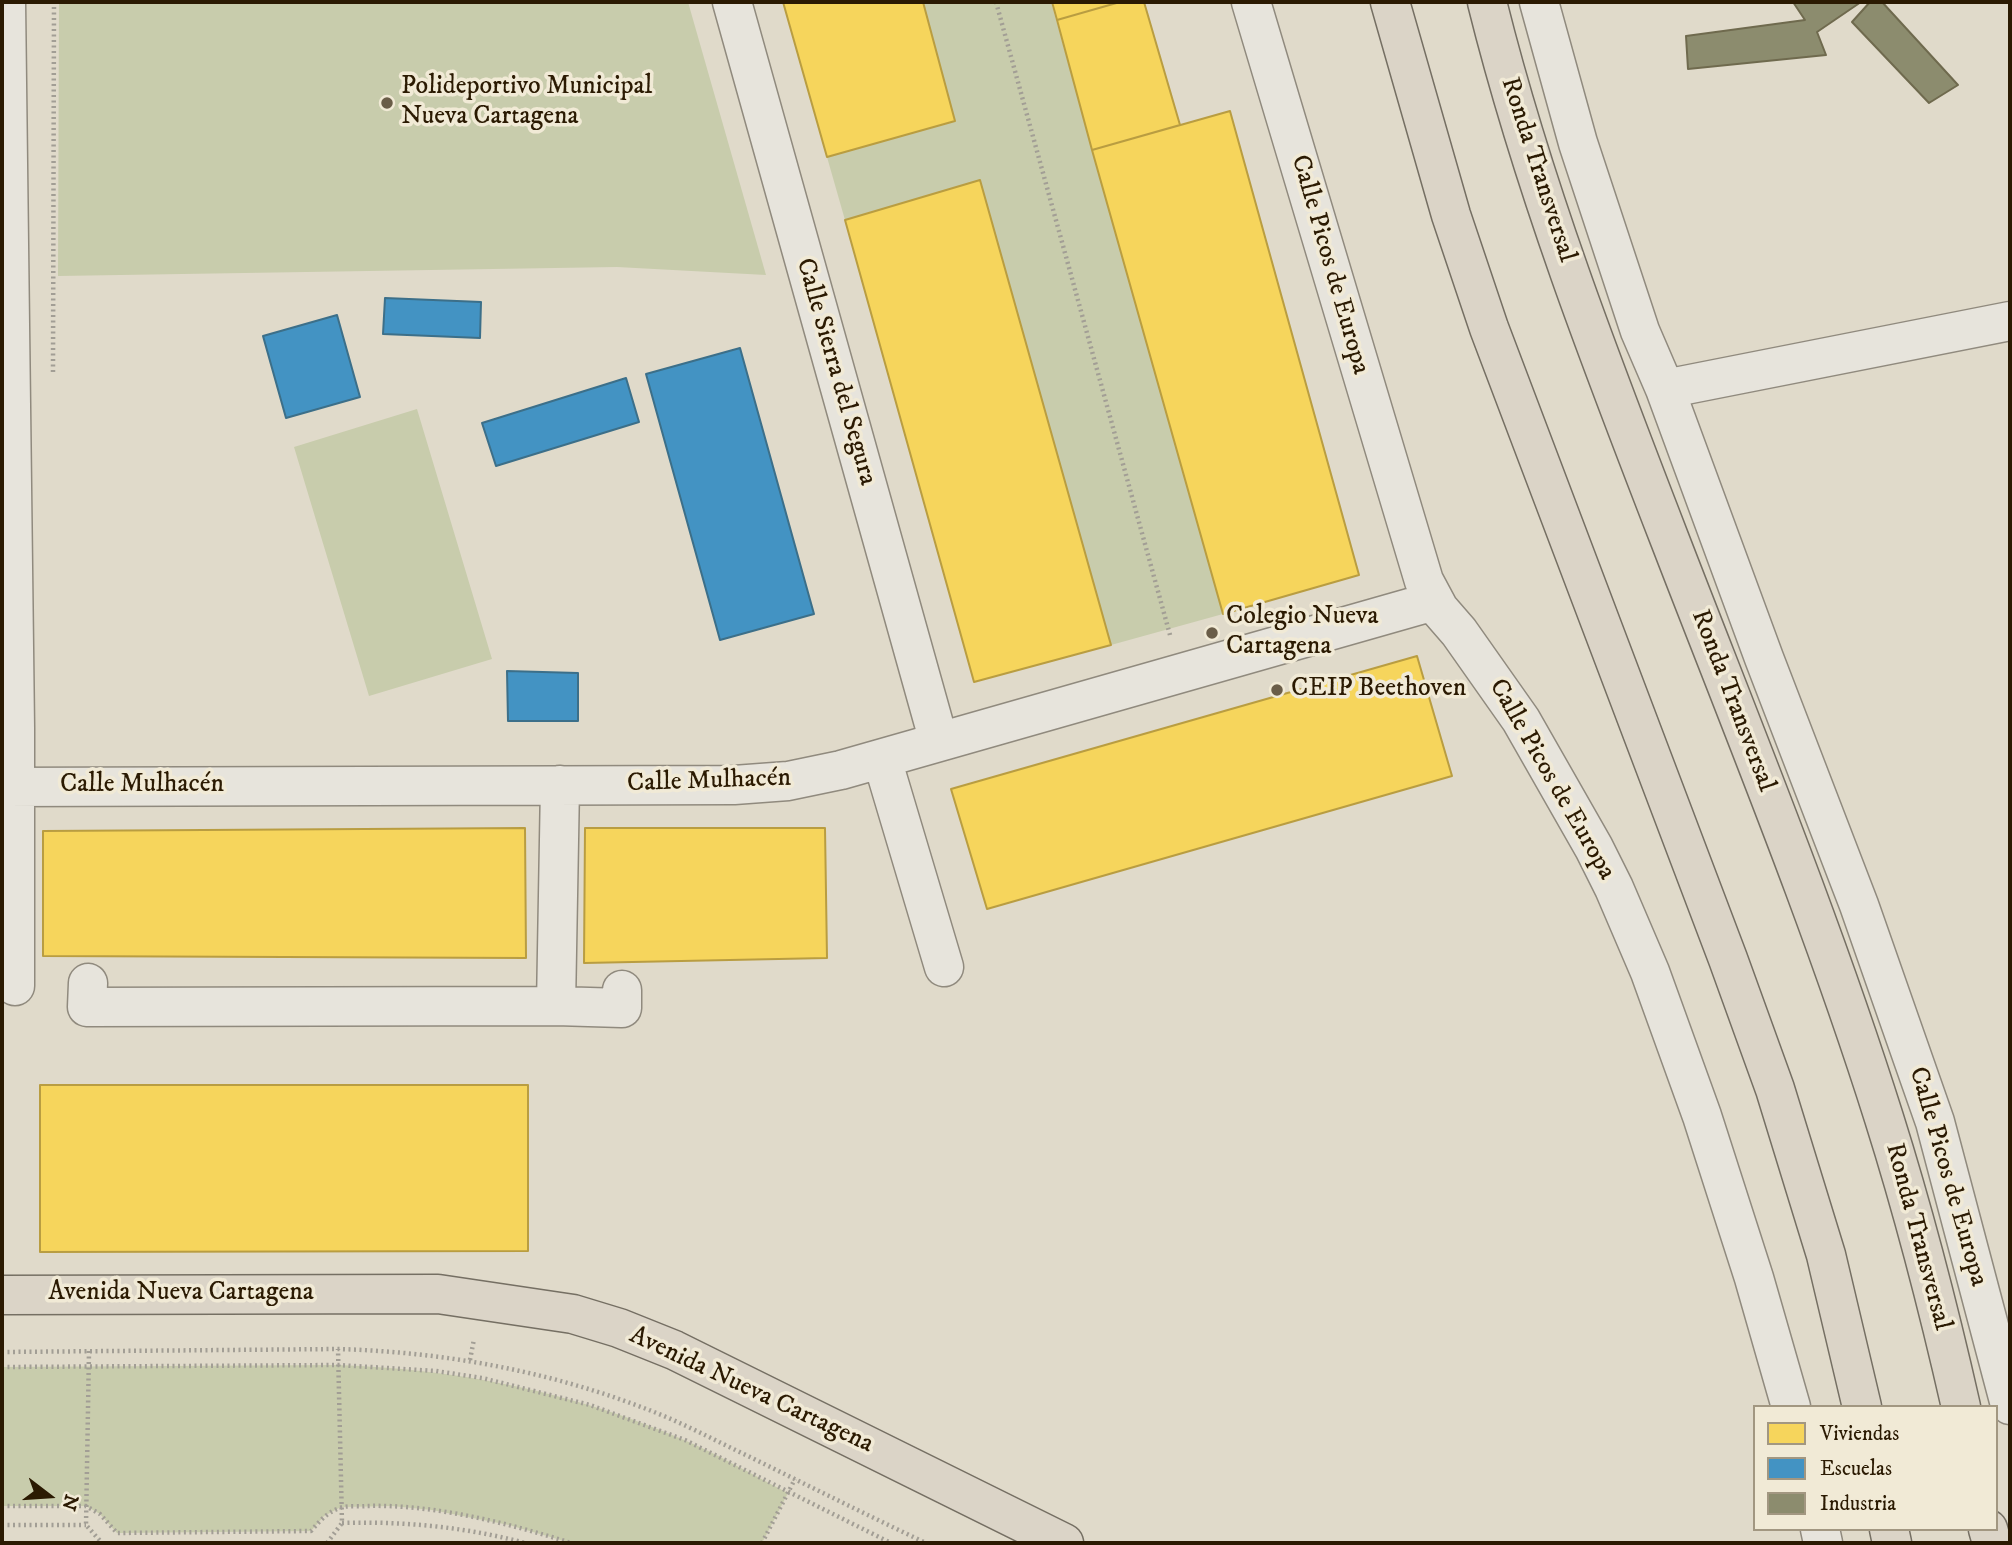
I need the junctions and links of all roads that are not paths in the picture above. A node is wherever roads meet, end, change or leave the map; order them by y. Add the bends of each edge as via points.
1 (6, 2) edge
2 (732, 2) edge
3 (1251, 2) edge
4 (1390, 2) edge
5 (1487, 2) edge
6 (1539, 2) edge
7 (2010, 321) edge
8 (1665, 389) junction
9 (1434, 601) junction
10 (939, 742) junction
11 (881, 759) junction
12 (560, 785) junction
13 (8, 787) edge
14 (944, 967) dead end
15 (88, 983) dead end
16 (15, 986) dead end
17 (622, 990) dead end
18 (556, 1006) junction
19 (2, 1295) edge
20 (1790, 1405) edge
21 (1862, 1405) edge
22 (1961, 1405) edge
23 (2010, 1405) edge
24 (1064, 1543) edge

1 - 13 street
2 - 10 street, Calle Sierra del Segura
3 - 9 street, Calle Picos de Europa via 1412,542
4 - 21 main road via 1447,204 1489,328 1775,1088 1826,1255
5 - 22 main road, Ronda Transversal via 1544,201 1801,877 1884,1118 1920,1239
6 - 8 street, Calle Picos de Europa via 1577,144 1640,331
7 - 8 street
8 - 23 street, Calle Picos de Europa via 1859,905 1935,1122
9 - 10 street, Calle Mulhacén
9 - 20 street, Calle Picos de Europa via 1521,720 1614,888 1654,983 1716,1159
10 - 11 street, Calle Mulhacén
11 - 12 street, Calle Mulhacén via 806,779 771,783
11 - 14 street
12 - 13 street, Calle Mulhacén
12 - 18 street
13 - 16 street
15 - 18 street via 87,1007
17 - 18 street via 622,1008
19 - 24 main road, Avenida Nueva Cartagena via 438,1294 573,1314 674,1350

